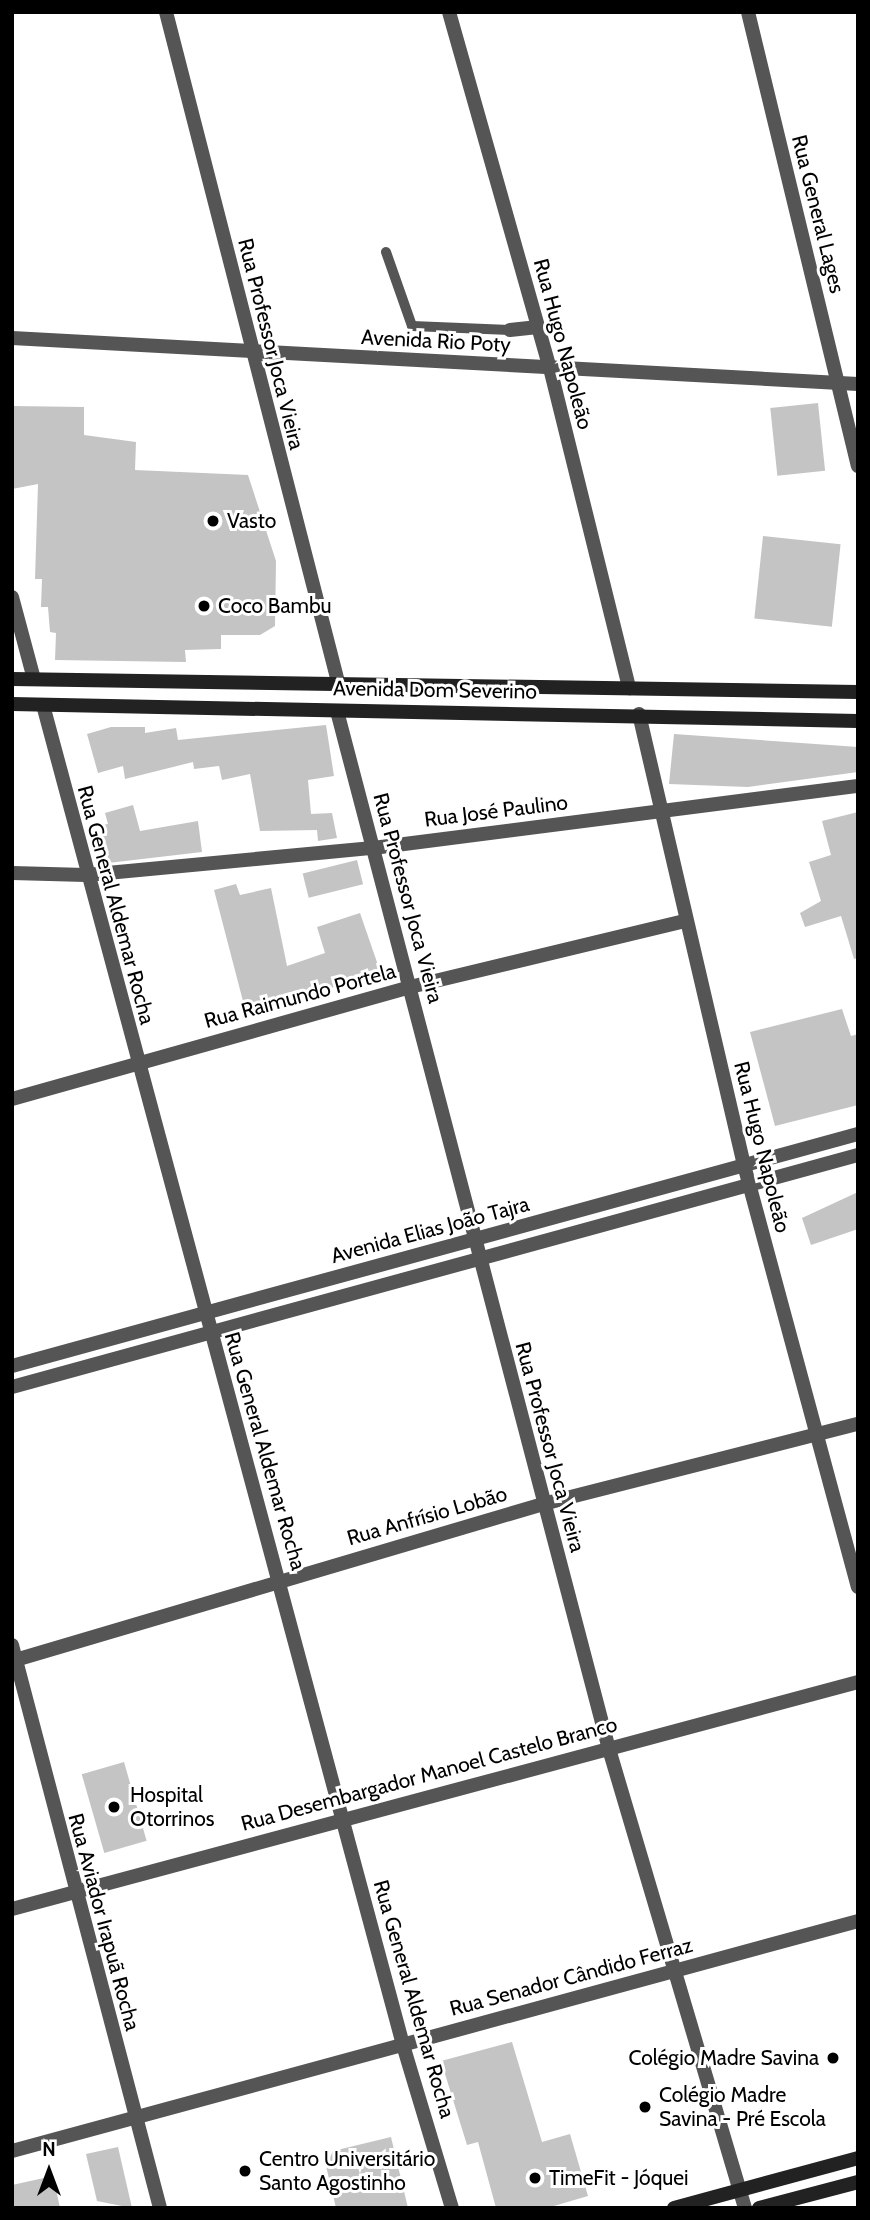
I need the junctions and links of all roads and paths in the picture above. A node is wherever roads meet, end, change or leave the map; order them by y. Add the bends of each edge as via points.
1 (166, 12) edge
2 (450, 12) edge
3 (748, 12) edge
4 (386, 252) dead end
5 (538, 327) junction
6 (510, 330) joint
7 (12, 338) edge
8 (251, 354) junction
9 (550, 368) junction
10 (838, 383) junction
11 (858, 384) edge
12 (858, 466) edge
13 (12, 597) edge
14 (12, 679) edge
15 (34, 679) junction
16 (339, 686) junction
17 (629, 688) junction
18 (858, 692) edge
19 (12, 704) edge
20 (43, 705) junction
21 (337, 710) junction
22 (639, 714) junction
23 (858, 721) edge
24 (858, 786) edge
25 (660, 812) junction
26 (373, 848) junction
27 (12, 873) edge
28 (86, 875) junction
29 (684, 921) junction
30 (410, 987) junction
31 (136, 1063) junction
32 (12, 1099) edge
33 (858, 1133) edge
34 (858, 1155) edge
35 (744, 1165) junction
36 (748, 1184) junction
37 (475, 1240) junction
38 (480, 1262) junction
39 (204, 1311) junction
40 (211, 1335) junction
41 (12, 1366) edge
42 (12, 1387) edge
43 (858, 1424) edge
44 (817, 1435) junction
45 (543, 1504) junction
46 (279, 1580) junction
47 (858, 1587) edge
48 (12, 1645) edge
49 (14, 1660) edge
50 (858, 1682) edge
51 (609, 1749) junction
52 (342, 1816) junction
53 (73, 1892) junction
54 (12, 1909) edge
55 (858, 1921) edge
56 (675, 1970) junction
57 (403, 2045) junction
58 (134, 2118) junction
59 (12, 2151) edge
60 (858, 2158) edge
61 (858, 2182) edge
62 (739, 2189) junction
63 (160, 2208) edge
64 (452, 2208) edge
65 (674, 2208) edge
66 (745, 2208) edge
67 (759, 2208) edge

1 - 8 street, Rua Professor Joca Vieira
2 - 5 street, Rua Hugo Napoleão
3 - 10 street, Rua General Lages
4 - 6 lane via 412,326
5 - 6 street
5 - 9 street, Rua Hugo Napoleão
7 - 8 street, Avenida Rio Poty
8 - 9 street, Avenida Rio Poty
8 - 16 street, Rua Professor Joca Vieira
9 - 10 street, Avenida Rio Poty
9 - 17 street, Rua Hugo Napoleão
10 - 11 street, Avenida Rio Poty
10 - 12 street, Rua General Lages
13 - 15 street
14 - 15 main road, Avenida Dom Severino
15 - 16 main road, Avenida Dom Severino
16 - 17 main road, Avenida Dom Severino
17 - 18 main road, Avenida Dom Severino
19 - 20 main road, Avenida Dom Severino
20 - 21 main road, Avenida Dom Severino
20 - 28 street, Rua General Aldemar Rocha
21 - 22 main road, Avenida Dom Severino
21 - 26 street, Rua Professor Joca Vieira
22 - 23 main road, Avenida Dom Severino
22 - 25 street, Rua Hugo Napoleão
24 - 25 street, Rua José Paulino
25 - 26 street, Rua José Paulino
25 - 29 street, Rua Hugo Napoleão
26 - 28 street, Rua José Paulino
26 - 30 street, Rua Professor Joca Vieira
27 - 28 street, Rua José Paulino
28 - 31 street, Rua General Aldemar Rocha
29 - 30 street, Rua Raimundo Portela
29 - 35 street, Rua Hugo Napoleão
30 - 31 street, Rua Raimundo Portela
30 - 37 street, Rua Professor Joca Vieira
31 - 32 street, Rua Raimundo Portela
31 - 39 street, Rua General Aldemar Rocha
33 - 35 street, Avenida Elias João Tajra
34 - 36 street, Avenida Elias João Tajra
35 - 36 street, Rua Hugo Napoleão
35 - 37 street, Avenida Elias João Tajra
36 - 38 street, Avenida Elias João Tajra
36 - 44 street, Rua Hugo Napoleão
37 - 38 street, Rua Professor Joca Vieira
37 - 39 street, Avenida Elias João Tajra
38 - 40 street, Avenida Elias João Tajra
38 - 45 street, Rua Professor Joca Vieira
39 - 40 street, Rua General Aldemar Rocha
39 - 41 street, Avenida Elias João Tajra
40 - 42 street, Avenida Elias João Tajra
40 - 46 street, Rua General Aldemar Rocha
43 - 44 street, Rua Anfrísio Lobão
44 - 45 street, Rua Anfrísio Lobão
44 - 47 street, Rua Hugo Napoleão
45 - 46 street, Rua Anfrísio Lobão
45 - 51 street, Rua Professor Joca Vieira
46 - 49 street, Rua Anfrísio Lobão
46 - 52 street, Rua General Aldemar Rocha
48 - 49 street, Rua Aviador Irapuã Rocha
49 - 53 street, Rua Aviador Irapuã Rocha
50 - 51 street, Rua Desembargador Manoel Castelo Branco
51 - 52 street, Rua Desembargador Manoel Castelo Branco
51 - 56 street, Rua Professor Joca Vieira
52 - 53 street, Rua Desembargador Manoel Castelo Branco
52 - 57 street, Rua General Aldemar Rocha
53 - 54 street, Rua Desembargador Manoel Castelo Branco
53 - 58 street, Rua Aviador Irapuã Rocha
55 - 56 street, Rua Senador Cândido Ferraz
56 - 57 street, Rua Senador Cândido Ferraz
56 - 62 street, Rua Professor Joca Vieira
57 - 58 street, Rua Senador Cândido Ferraz
57 - 64 street, Rua General Aldemar Rocha
58 - 59 street, Rua Senador Cândido Ferraz
58 - 63 street, Rua Aviador Irapuã Rocha
60 - 62 main road
61 - 67 main road
62 - 65 main road
62 - 66 street, Rua Professor Joca Vieira

